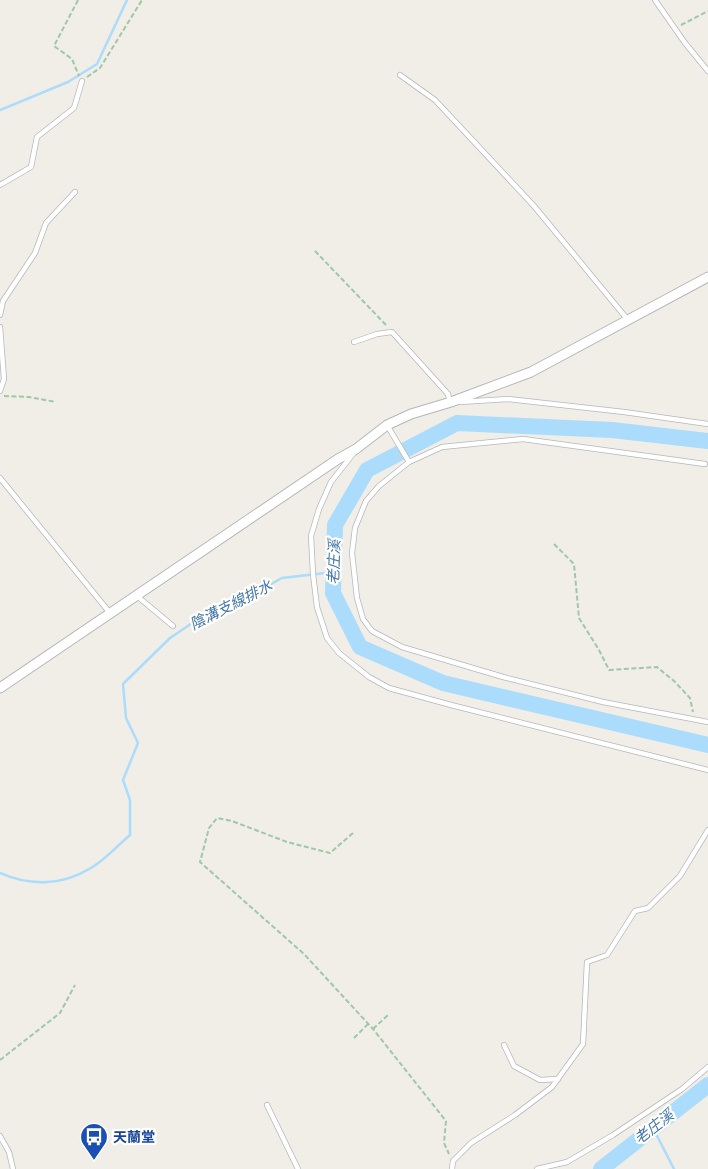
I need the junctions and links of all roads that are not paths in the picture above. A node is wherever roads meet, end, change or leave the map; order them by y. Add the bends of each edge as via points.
1 (656, 0) edge
2 (708, 71) edge
3 (400, 74) dead end
4 (82, 81) road end
5 (0, 184) edge
6 (75, 192) dead end
7 (708, 277) edge
8 (0, 315) edge
9 (628, 320) junction
10 (0, 327) edge
11 (354, 342) dead end
12 (0, 391) edge
13 (451, 402) junction
14 (708, 424) edge
15 (387, 425) junction
16 (356, 449) junction
17 (409, 462) junction
18 (705, 464) dead end
19 (0, 478) edge
20 (137, 596) junction
21 (110, 613) junction
22 (173, 626) dead end
23 (0, 688) edge
24 (708, 722) edge
25 (708, 770) edge
26 (708, 830) edge
27 (504, 1045) dead end
28 (708, 1066) edge
29 (558, 1080) junction
30 (267, 1106) dead end
31 (0, 1136) edge
32 (12, 1169) edge
33 (298, 1169) edge
34 (452, 1169) edge
35 (537, 1169) edge

1 - 2 lane
3 - 9 lane via 435,100 528,199
4 - 5 lane via 74,108 37,137 31,167
6 - 8 lane via 46,223 35,253 3,301
7 - 9 street
9 - 13 street via 531,372
10 - 12 lane via 4,380
11 - 13 lane via 392,332 448,394
13 - 14 lane via 508,399
13 - 15 street
15 - 16 street
15 - 17 lane
16 - 20 street
16 - 25 lane via 331,482 311,536 317,607 327,638 339,653 369,678 389,688
17 - 18 lane via 442,447 523,439
17 - 24 lane via 366,501 354,528 352,553 356,598 363,620 372,631 402,647 504,677 603,702
19 - 21 lane
20 - 21 street
20 - 22 lane
21 - 23 street
26 - 29 lane via 680,876 648,908 636,911 607,954 587,962 583,1044
27 - 29 lane via 514,1066 540,1080
28 - 35 lane via 682,1089 613,1135 567,1162
29 - 34 lane via 515,1115 471,1143 453,1161
30 - 33 lane
31 - 32 lane via 9,1152

